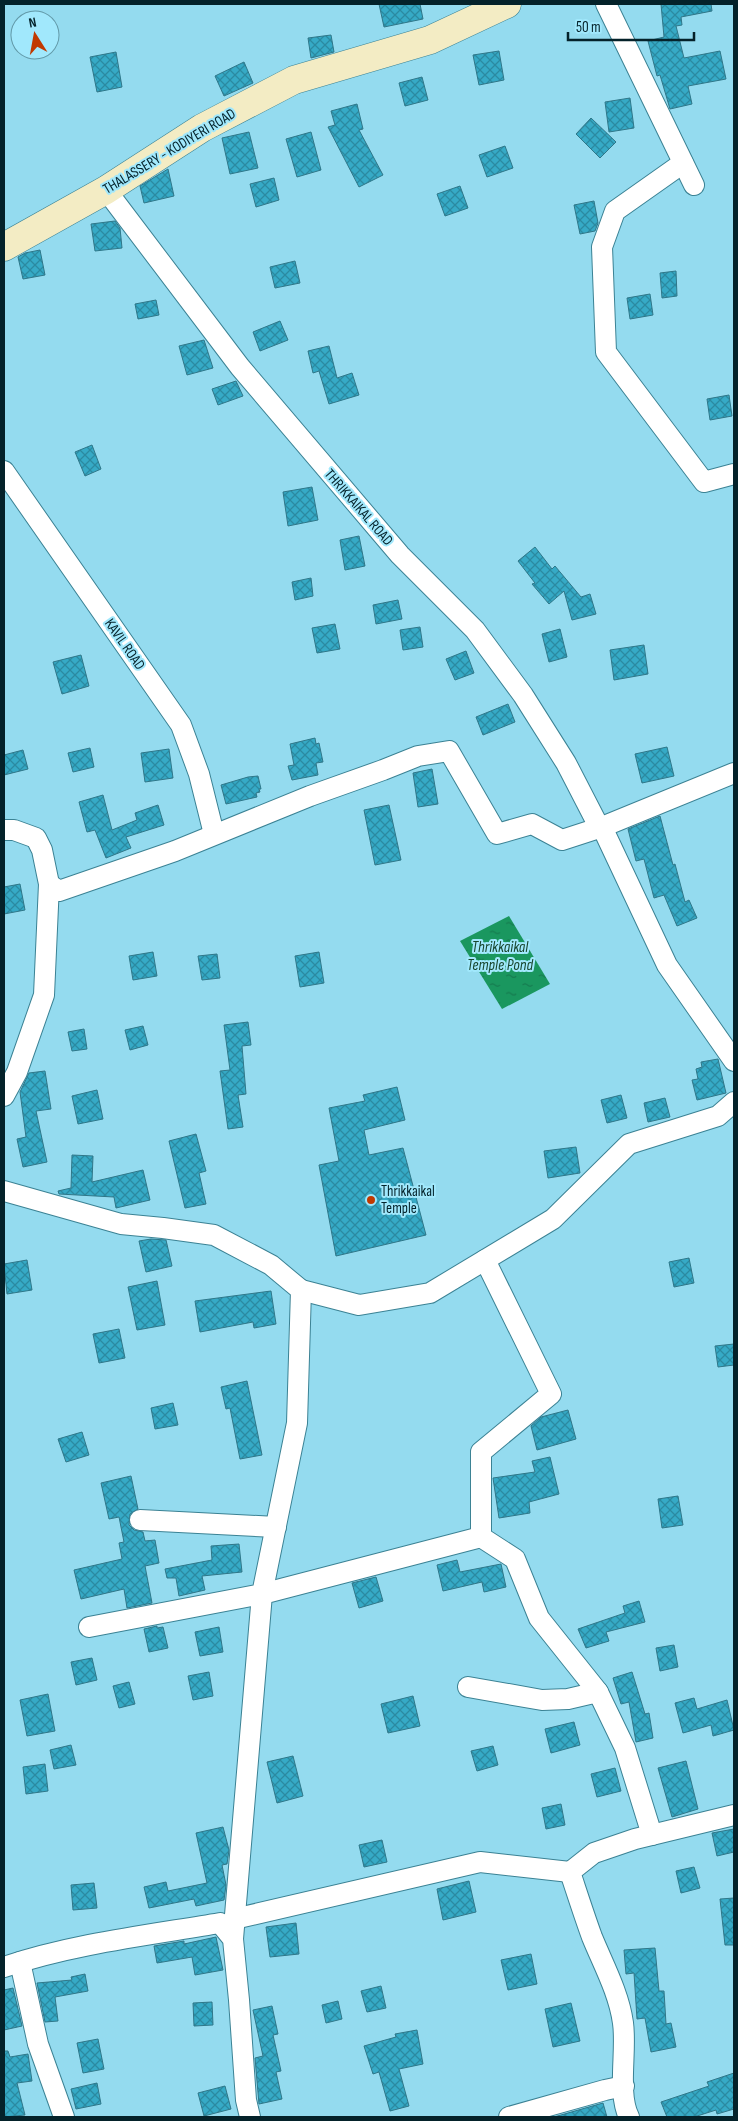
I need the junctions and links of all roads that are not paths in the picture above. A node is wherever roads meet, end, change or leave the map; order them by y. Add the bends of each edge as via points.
1 (506, 4) edge
2 (606, 4) edge
3 (683, 163) junction
4 (694, 185) dead end
5 (106, 190) junction
6 (4, 247) edge
7 (4, 471) edge
8 (734, 474) edge
9 (734, 773) edge
10 (602, 827) junction
11 (4, 830) edge
12 (214, 834) junction
13 (50, 884) junction
14 (734, 1061) edge
15 (4, 1096) edge
16 (734, 1102) edge
17 (4, 1190) edge
18 (485, 1260) junction
19 (301, 1290) junction
20 (140, 1520) dead end
21 (276, 1527) junction
22 (481, 1537) junction
23 (262, 1594) junction
24 (89, 1627) dead end
25 (468, 1688) dead end
26 (598, 1692) junction
27 (734, 1815) edge
28 (652, 1835) junction
29 (570, 1872) junction
30 (234, 1929) junction
31 (12, 1965) edge
32 (624, 2086) junction
33 (64, 2117) edge
34 (250, 2117) edge
35 (509, 2117) edge
36 (629, 2117) edge

1 - 5 main road, THALASSERY - KODIYERI ROAD via 430,40 294,80 202,128
2 - 3 street
3 - 4 street
3 - 8 street via 614,211 602,247 606,352 704,482
5 - 6 main road, THALASSERY - KODIYERI ROAD
5 - 10 street, THRIKKAIKAL ROAD via 240,367 400,555 475,630 523,695
7 - 12 street, KAVIL ROAD via 181,725 199,774
9 - 10 street
10 - 12 street via 562,840 532,824 497,834 449,751 418,756
10 - 14 street, THRIKKAIKAL ROAD via 667,965
11 - 13 street via 36,838
12 - 13 street via 59,891
13 - 15 street via 44,995 17,1072
16 - 18 street via 718,1116 629,1144 553,1219
17 - 19 street via 121,1224 214,1235 271,1265
18 - 19 street via 430,1293 359,1305
18 - 22 street via 551,1394 480,1452
19 - 21 street via 297,1423
20 - 21 street
21 - 23 street
22 - 23 street
22 - 26 street via 514,1559 539,1618
23 - 24 street
23 - 30 street
25 - 26 street via 542,1700 568,1699
26 - 28 street via 625,1748
27 - 28 street
28 - 29 street via 594,1853
29 - 30 street via 480,1862
29 - 32 street via 612,1982 623,2022
30 - 31 street via 220,1923 130,1938
30 - 34 street via 246,2100
31 - 33 street
32 - 35 street
32 - 36 street

